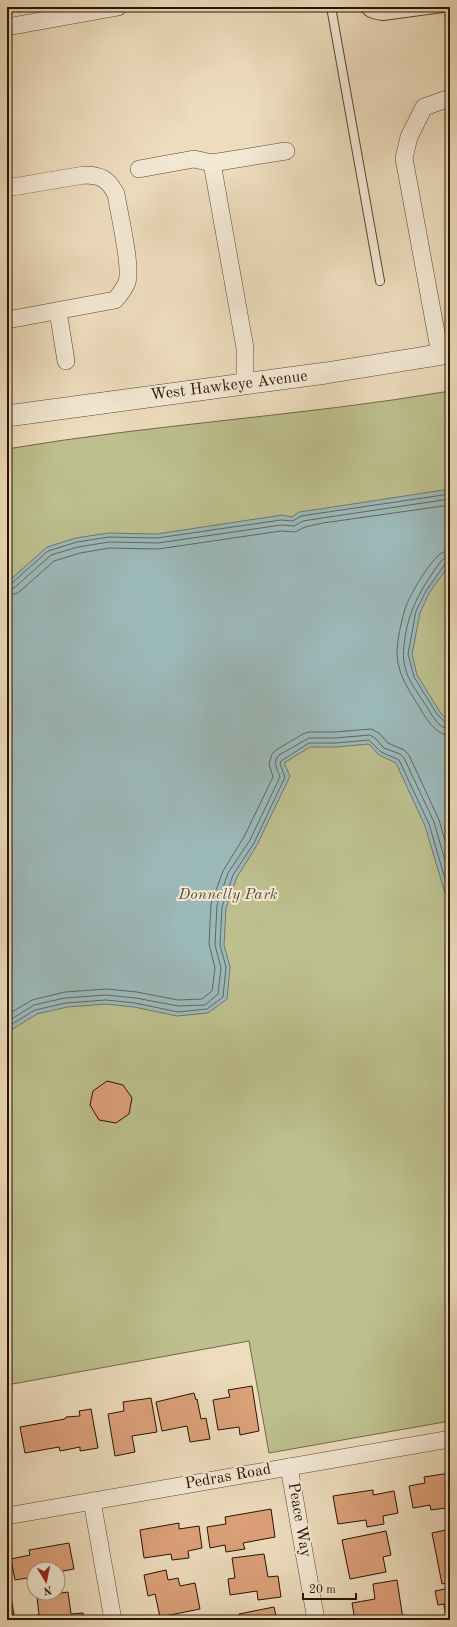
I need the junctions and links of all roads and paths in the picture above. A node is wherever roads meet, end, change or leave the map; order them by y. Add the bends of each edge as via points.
1 (118, 7) edge
2 (331, 7) edge
3 (364, 7) edge
4 (450, 7) edge
5 (7, 27) edge
6 (450, 98) edge
7 (286, 151) dead end
8 (212, 163) junction
9 (139, 169) dead end
10 (7, 188) edge
11 (380, 281) dead end
12 (58, 311) junction
13 (7, 320) edge
14 (445, 354) edge
15 (66, 361) dead end
16 (245, 384) junction
17 (7, 416) edge
18 (450, 1439) edge
19 (289, 1467) junction
20 (92, 1501) junction
21 (7, 1516) edge
22 (113, 1620) edge
23 (316, 1620) edge

1 - 5 street
2 - 11 lane
3 - 4 lane via 373,15 383,16
6 - 14 street via 424,107 409,137 404,158
7 - 8 street
8 - 9 street via 194,159
8 - 16 street via 245,348
10 - 12 street via 94,175 103,178 116,194 128,267 123,291 114,300
12 - 13 street
12 - 15 street
14 - 16 street, West Hawkeye Avenue
16 - 17 street, West Hawkeye Avenue
18 - 19 street, Pedras Road
19 - 20 street, Pedras Road
19 - 23 street, Peace Way
20 - 21 street, Pedras Road
20 - 22 street

